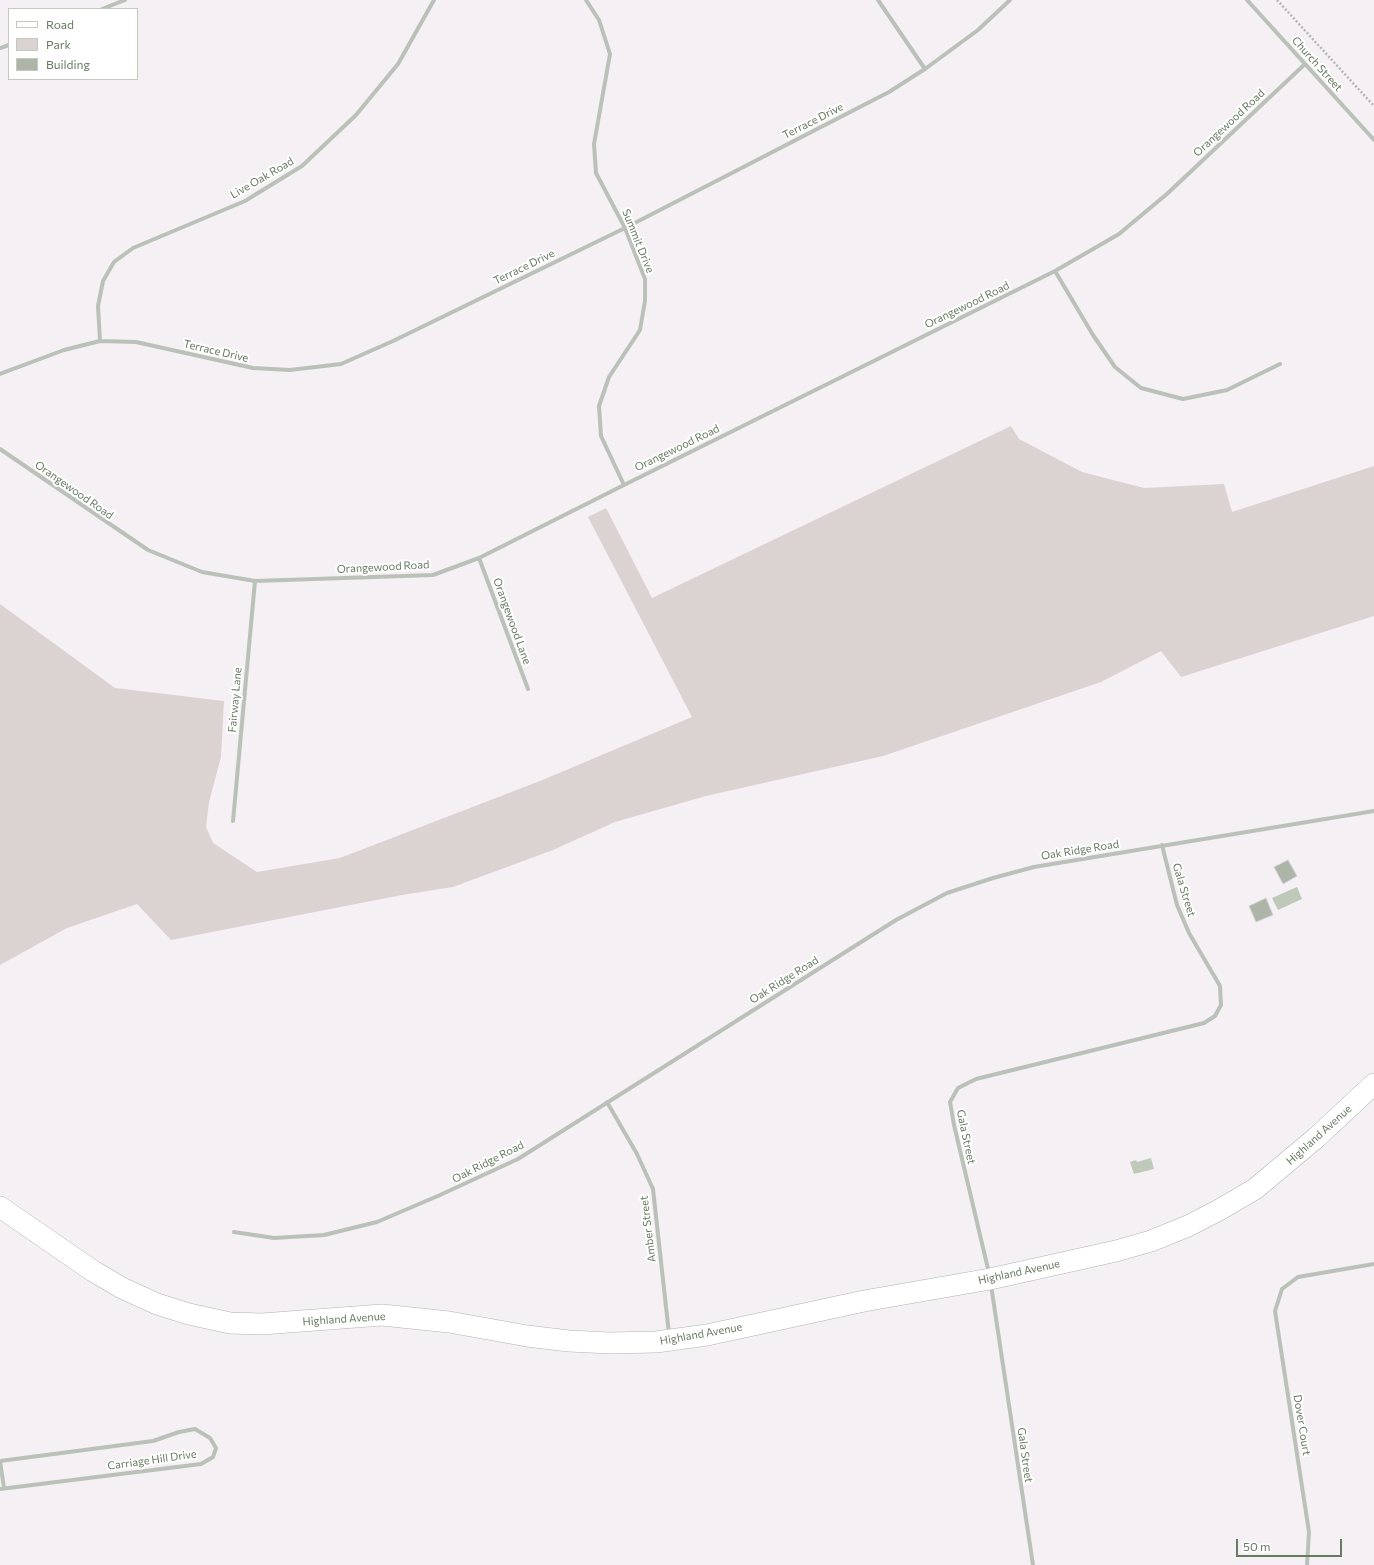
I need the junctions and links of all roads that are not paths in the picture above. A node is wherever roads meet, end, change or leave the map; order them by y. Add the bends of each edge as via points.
1 (125, 0) edge
2 (434, 0) edge
3 (586, 0) edge
4 (878, 0) edge
5 (1010, 0) edge
6 (1247, 0) edge
7 (105, 8) edge
8 (1305, 64) junction
9 (925, 69) junction
10 (1374, 140) edge
11 (625, 228) junction
12 (1055, 271) junction
13 (100, 341) junction
14 (1280, 364) dead end
15 (0, 374) edge
16 (0, 449) edge
17 (624, 485) junction
18 (479, 558) junction
19 (255, 581) junction
20 (528, 690) dead end
21 (1374, 811) edge
22 (233, 821) dead end
23 (1162, 846) junction
24 (1374, 1084) edge
25 (607, 1102) junction
26 (0, 1207) edge
27 (234, 1232) dead end
28 (1374, 1264) edge
29 (990, 1279) junction
30 (670, 1340) junction
31 (0, 1461) edge
32 (2, 1488) edge
33 (1033, 1565) edge
34 (1307, 1565) edge

1 - 7 street
2 - 13 street, Live Oak Road via 398,64 356,115 302,166 245,201 133,248 114,262 103,281 98,306
3 - 11 street, Summit Drive via 599,20 610,54 594,144 596,172
4 - 9 street
5 - 9 street, Terrace Drive via 978,30
6 - 8 street, Church Street
8 - 10 street, Church Street
8 - 12 street, Orangewood Road via 1168,193 1119,234
9 - 11 street, Terrace Drive via 889,92
11 - 13 street, Terrace Drive via 400,338 341,364 290,370 253,368 136,342
11 - 17 street, Summit Drive via 645,279 640,330 609,377 599,406 601,436
12 - 14 street via 1115,367 1141,388 1183,400 1227,390
12 - 17 street, Orangewood Road
13 - 15 street, Terrace Drive via 64,350
16 - 19 street, Orangewood Road via 148,550 202,572
17 - 18 street, Orangewood Road
18 - 19 street, Orangewood Road via 433,575
18 - 20 street, Orangewood Lane
19 - 22 street, Fairway Lane
21 - 23 street, Oak Ridge Road
23 - 25 street, Oak Ridge Road via 1034,867 947,892 896,920
23 - 29 street, Gala Street via 1177,905 1189,933 1220,986 1221,1005 1215,1016 1204,1023 976,1079 958,1088 950,1102
24 - 29 main road, Highland Avenue via 1318,1137 1255,1189 1188,1226 1151,1241 1116,1251
25 - 27 street, Oak Ridge Road via 518,1159 377,1222 324,1235 274,1238
25 - 30 street, Amber Street via 637,1154 653,1189
26 - 30 main road, Highland Avenue via 122,1288 157,1304 188,1314 230,1322 262,1324 382,1315 449,1322 569,1341 610,1344
28 - 34 street, Dover Court via 1298,1277 1282,1289 1275,1311 1309,1532
29 - 30 main road, Highland Avenue via 864,1301 707,1335
29 - 33 street, Gala Street
31 - 32 street
31 - 32 street, Carriage Hill Drive via 153,1441 195,1429 210,1438 216,1448 213,1457 201,1464

